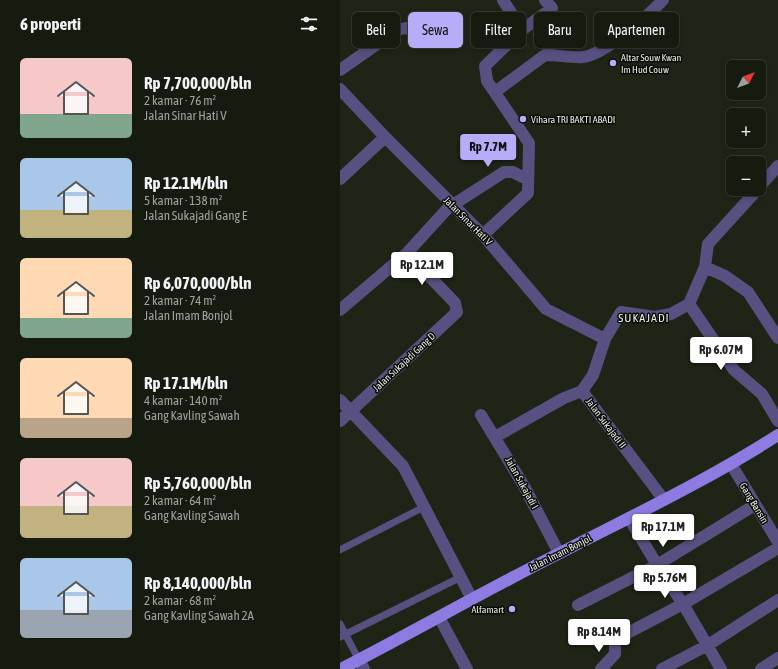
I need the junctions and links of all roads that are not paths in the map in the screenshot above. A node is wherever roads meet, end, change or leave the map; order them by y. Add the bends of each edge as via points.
1 (502, 0) edge
2 (663, 0) edge
3 (549, 4) edge
4 (510, 12) edge
5 (526, 26) edge
6 (408, 30) edge
7 (504, 48) edge
8 (340, 70) edge
9 (340, 89) edge
10 (495, 92) junction
11 (385, 138) junction
12 (778, 166) edge
13 (340, 179) edge
14 (766, 179) edge
15 (528, 180) junction
16 (751, 196) edge
17 (452, 206) junction
18 (483, 235) junction
19 (407, 253) junction
20 (705, 267) junction
21 (689, 304) junction
22 (340, 310) edge
23 (778, 338) edge
24 (605, 339) junction
25 (582, 391) junction
26 (340, 400) edge
27 (350, 412) junction
28 (481, 415) dead end
29 (340, 421) edge
30 (778, 421) edge
31 (778, 435) edge
32 (495, 437) junction
33 (731, 464) junction
34 (664, 500) junction
35 (755, 505) junction
36 (424, 507) junction
37 (629, 518) junction
38 (778, 542) edge
39 (778, 548) edge
40 (340, 550) edge
41 (559, 553) junction
42 (657, 565) junction
43 (461, 577) junction
44 (472, 599) junction
45 (778, 600) edge
46 (683, 604) junction
47 (578, 605) dead end
48 (439, 617) junction
49 (340, 624) edge
50 (343, 635) edge
51 (708, 645) junction
52 (778, 658) edge
53 (362, 664) edge
54 (341, 669) edge
55 (467, 669) edge
56 (601, 669) edge
57 (662, 669) edge
58 (721, 669) edge
59 (761, 669) edge

1 - 4 street
2 - 10 street via 647,17 600,51 582,57 545,55
3 - 5 street
6 - 8 street via 397,30
7 - 10 street via 485,66 487,81
9 - 11 street, Jalan Sinar Hati V
10 - 15 street via 529,143
11 - 13 street
11 - 17 street, Jalan Sinar Hati V
12 - 14 street
15 - 17 street via 513,172 504,172
15 - 18 street via 528,193
16 - 20 street via 708,244
17 - 18 street, Jalan Sinar Hati V
17 - 19 street
18 - 24 street, Jalan Sinar Hati V via 546,309
19 - 22 street
19 - 27 street, Jalan Sukajadi Gang D via 455,303 457,312
20 - 21 street
20 - 23 street via 725,276 748,292
21 - 24 street, Jalan Sukajadi II via 671,314 655,317 622,311
21 - 30 street via 734,370 762,394
24 - 25 street, Jalan Sukajadi II via 593,375
25 - 32 street via 564,398
25 - 34 street, Jalan Sukajadi II
26 - 27 street
27 - 29 street, Jalan Sukajadi Gang D
27 - 36 street via 403,466
28 - 32 street, Jalan Sukajadi I
31 - 33 main road, Jalan Imam Bonjol
32 - 41 street, Jalan Sukajadi I
33 - 34 main road, Jalan Imam Bonjol
33 - 35 street, Gang Bansin
34 - 37 main road, Jalan Imam Bonjol
35 - 38 street, Gang Bansin
35 - 42 street
36 - 40 lane
36 - 43 street
37 - 41 main road, Jalan Imam Bonjol
37 - 42 street
39 - 46 street
41 - 44 main road, Jalan Imam Bonjol
42 - 46 street
42 - 47 street
43 - 44 street
43 - 50 lane
44 - 48 main road, Jalan Imam Bonjol
45 - 51 street
46 - 51 street
46 - 56 street via 620,637 615,644 615,654
48 - 53 main road, Jalan Imam Bonjol
48 - 55 street
49 - 50 lane
50 - 53 lane
51 - 57 street
51 - 58 street
52 - 59 street
53 - 54 main road, Jalan Imam Bonjol

